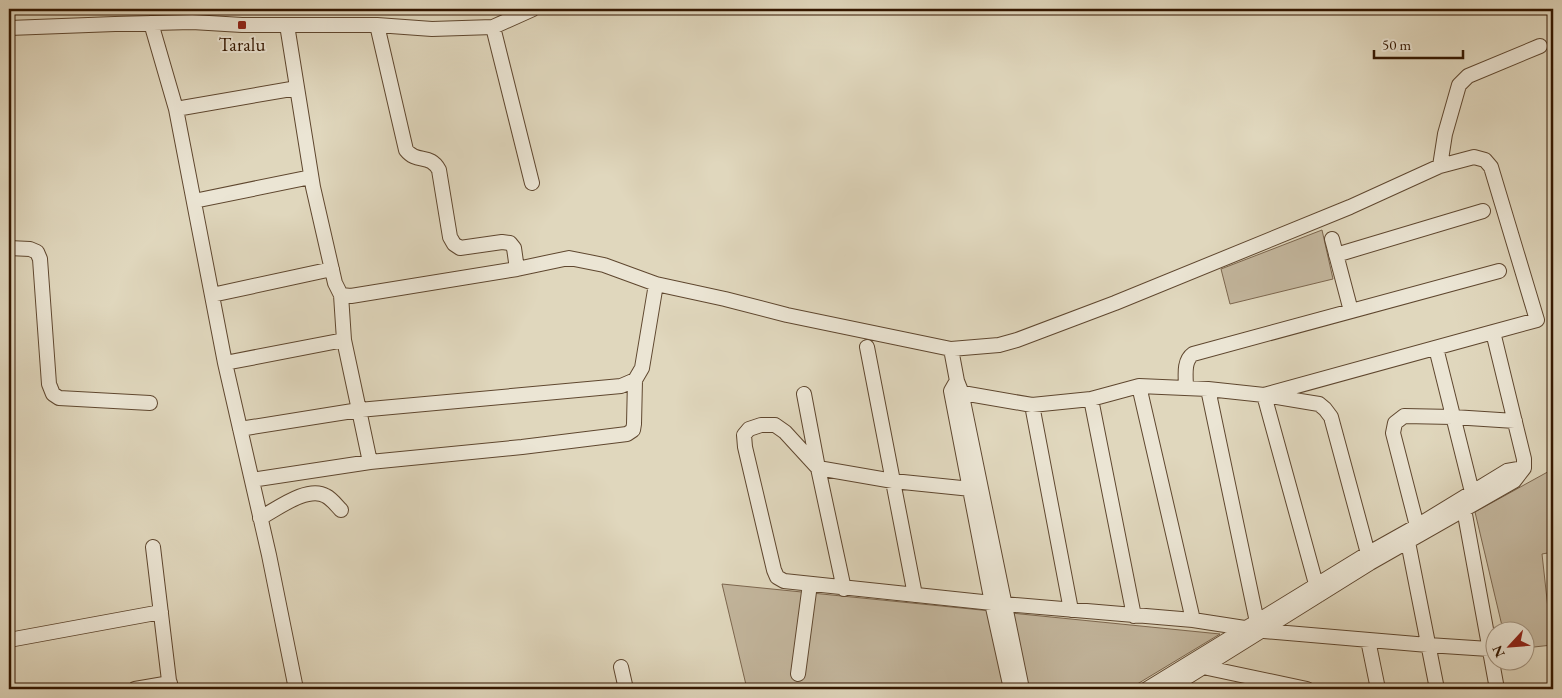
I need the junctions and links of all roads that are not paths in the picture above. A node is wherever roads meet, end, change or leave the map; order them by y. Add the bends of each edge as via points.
1 (533, 9) edge
2 (151, 22) junction
3 (287, 24) junction
4 (377, 25) junction
5 (493, 27) junction
6 (9, 28) edge
7 (1540, 46) dead end
8 (297, 88) junction
9 (176, 110) junction
10 (1440, 166) junction
11 (311, 177) junction
12 (532, 183) dead end
13 (194, 201) junction
14 (1483, 211) dead end
15 (1332, 239) dead end
16 (9, 248) edge
17 (1336, 255) junction
18 (332, 269) junction
19 (517, 269) junction
20 (1499, 271) dead end
21 (656, 284) junction
22 (212, 295) junction
23 (341, 295) junction
24 (1351, 311) junction
25 (1493, 332) junction
26 (344, 340) junction
27 (867, 347) dead end
28 (1436, 348) junction
29 (951, 349) junction
30 (225, 363) junction
31 (635, 380) junction
32 (1139, 386) junction
33 (956, 388) junction
34 (1186, 388) junction
35 (1208, 388) junction
36 (804, 394) dead end
37 (1264, 395) junction
38 (1091, 399) junction
39 (150, 403) dead end
40 (1032, 405) junction
41 (359, 410) junction
42 (1453, 417) junction
43 (1514, 421) junction
44 (240, 429) junction
45 (370, 462) junction
46 (818, 468) junction
47 (1524, 468) junction
48 (252, 480) junction
49 (893, 481) junction
50 (976, 490) junction
51 (1472, 492) junction
52 (1464, 509) junction
53 (341, 510) dead end
54 (260, 518) junction
55 (1417, 526) junction
56 (1408, 542) junction
57 (153, 547) dead end
58 (1369, 559) junction
59 (810, 584) junction
60 (844, 589) junction
61 (1318, 591) junction
62 (915, 595) junction
63 (998, 604) junction
64 (1071, 610) junction
65 (161, 612) junction
66 (1134, 616) junction
67 (1193, 620) junction
68 (1484, 621) edge
69 (1257, 627) junction
70 (9, 640) edge
71 (1368, 640) junction
72 (1428, 645) junction
73 (1484, 649) edge
74 (621, 667) dead end
75 (1203, 667) junction
76 (1493, 670) edge
77 (798, 674) dead end
78 (170, 686) edge
79 (135, 689) edge
80 (296, 689) edge
81 (626, 689) edge
82 (1010, 689) edge
83 (1022, 689) edge
84 (1147, 689) edge
85 (1168, 689) edge
86 (1307, 689) edge
87 (1378, 689) edge
88 (1437, 689) edge
89 (1497, 689) edge

1 - 5 street
2 - 3 street
2 - 6 street
2 - 9 street
3 - 4 street
3 - 8 street
4 - 5 street via 432,29
4 - 19 street via 406,150 410,156 436,163 454,244 460,248 510,243 514,248
5 - 12 street
7 - 10 street via 1468,76 1459,85
8 - 9 street
8 - 11 street
9 - 13 street
10 - 25 street via 1474,157 1491,167 1536,320
10 - 29 street via 1350,208 1017,340
11 - 13 street
11 - 18 street
13 - 22 street
14 - 17 street
15 - 17 street
16 - 39 street via 30,249 37,252 40,259 49,384 53,394 59,398
17 - 24 street
18 - 22 street
18 - 23 street
19 - 21 street via 569,258 604,265
19 - 23 street
20 - 24 street
21 - 29 street
21 - 31 street via 642,368
22 - 30 street
23 - 26 street
24 - 34 street via 1193,354 1186,364
25 - 28 street
25 - 43 street
26 - 30 street
26 - 41 street
27 - 49 street
28 - 37 street
28 - 42 street
29 - 33 street
30 - 44 street
31 - 41 street via 621,386
31 - 45 street via 634,424 633,430 627,434
32 - 34 street
32 - 38 street
32 - 67 street
33 - 40 street
33 - 50 street
34 - 35 street
35 - 37 street
35 - 69 street
36 - 46 street
37 - 58 street via 1319,404 1326,409
37 - 61 street
38 - 40 street
38 - 66 street
40 - 64 street
41 - 44 street
41 - 45 street
42 - 43 street
42 - 51 street
42 - 55 street via 1404,416 1395,422 1393,433
43 - 47 street
44 - 48 street
45 - 48 street
46 - 49 street
46 - 59 street via 775,425 761,424 744,435 777,577
46 - 60 street
47 - 51 street via 1507,471
47 - 52 street via 1514,482
48 - 54 street
49 - 50 street
49 - 62 street
50 - 63 street
51 - 55 street
52 - 56 street
52 - 68 street
53 - 54 street via 326,496 314,492
54 - 80 street
55 - 58 street
56 - 58 street
56 - 72 street
57 - 65 street
58 - 61 street
59 - 60 street
59 - 77 street
60 - 62 street
61 - 69 street
62 - 63 street
63 - 64 street
63 - 82 street
63 - 83 street
64 - 66 street
65 - 70 street
65 - 78 street
66 - 67 street
67 - 69 street
69 - 71 street
69 - 75 street
69 - 84 street
71 - 72 street
71 - 87 street
72 - 73 street
72 - 88 street
74 - 81 street
75 - 85 street
75 - 86 street
76 - 89 street
78 - 79 street

